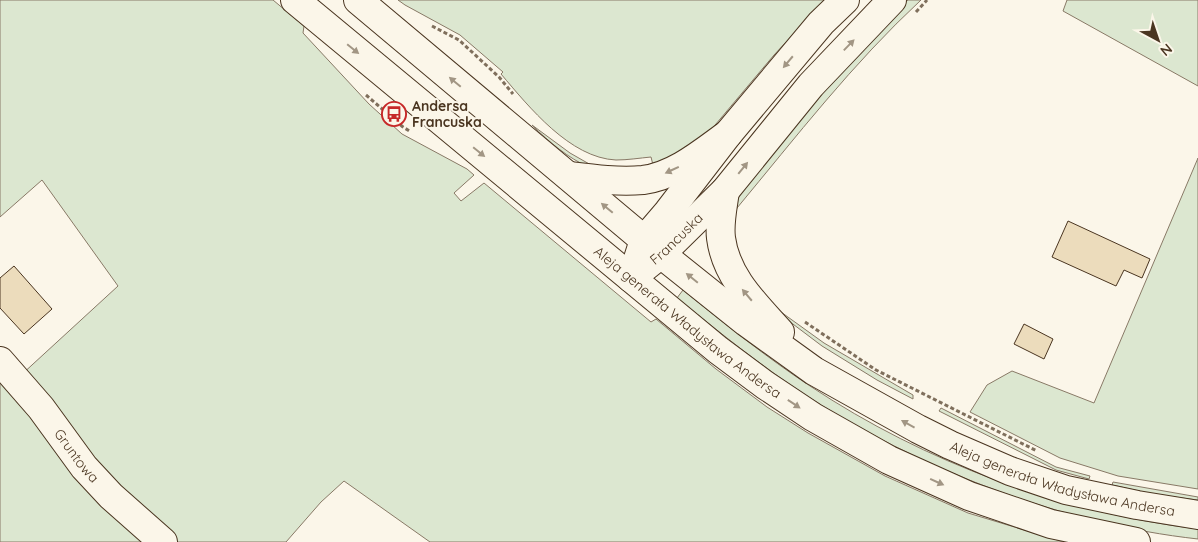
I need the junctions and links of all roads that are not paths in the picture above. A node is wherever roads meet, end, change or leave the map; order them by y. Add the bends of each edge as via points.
1 (294, 0) edge
2 (358, 0) edge
3 (845, 0) edge
4 (902, 8) edge
5 (728, 134) junction
6 (569, 176) junction
7 (725, 191) junction
8 (653, 247) junction
9 (631, 278) junction
10 (0, 361) edge
11 (814, 371) junction
12 (1198, 515) edge
13 (164, 542) edge
14 (1136, 542) edge

1 -> 9 main road, Aleja generała Władysława Andersa
6 -> 2 main road, Aleja generała Władysława Andersa
3 -> 5 main road, Francuska via 821,23
7 -> 4 main road, Francuska via 811,85
5 -> 6 main road via 696,157 644,180 606,181
5 - 8 main road, Francuska via 668,212
8 -> 6 main road, Aleja generała Władysława Andersa
7 - 8 main road, Francuska
11 -> 7 main road via 732,274 721,237
8 - 9 main road, Francuska
11 -> 8 main road, Aleja generała Władysława Andersa via 746,322
9 -> 14 main road, Aleja generała Władysława Andersa via 765,385 813,417 889,460 969,496 1051,524
10 - 13 main road, Gruntowa via 41,408 84,467 111,496
12 -> 11 main road, Aleja generała Władysława Andersa via 1066,490 1010,471 950,446

